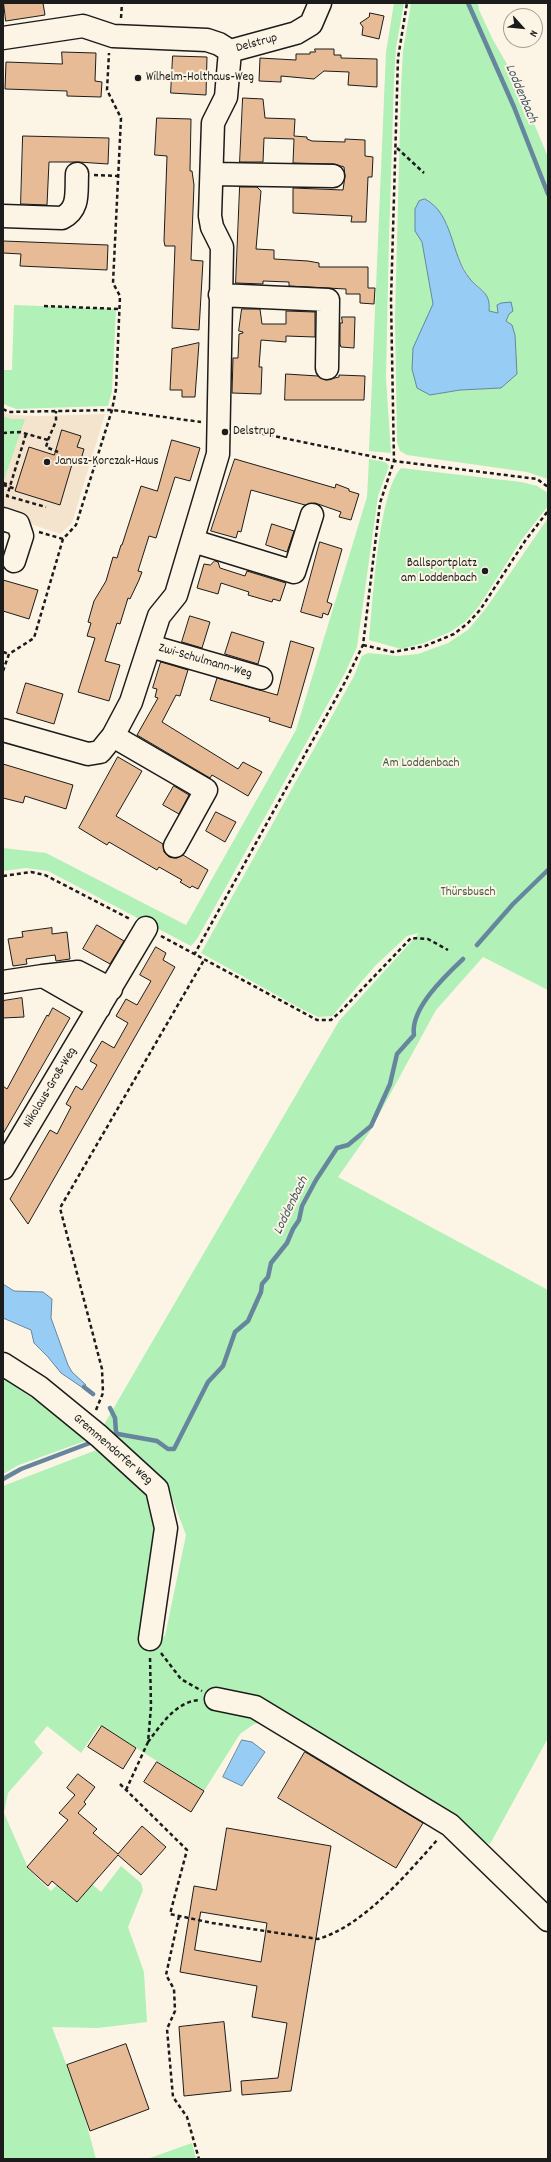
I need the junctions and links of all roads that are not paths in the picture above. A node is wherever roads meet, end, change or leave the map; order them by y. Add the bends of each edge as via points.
1 (320, 3) edge
2 (3, 38) edge
3 (230, 51) junction
4 (77, 174) road end
5 (213, 174) junction
6 (333, 176) dead end
7 (3, 216) edge
8 (220, 295) junction
9 (327, 368) dead end
10 (219, 422) joint
11 (312, 515) dead end
12 (3, 519) edge
13 (193, 541) junction
14 (14, 561) dead end
15 (150, 646) junction
16 (261, 678) dead end
17 (3, 730) edge
18 (113, 736) junction
19 (175, 846) dead end
20 (146, 928) road end
21 (43, 976) junction
22 (3, 982) edge
23 (110, 989) junction
24 (99, 1008) junction
25 (3, 1168) edge
26 (3, 1364) edge
27 (150, 1639) road end
28 (216, 1699) road end
29 (548, 1920) edge

1 - 3 street, Delstrup via 311,24 296,34
2 - 3 street via 84,26 113,36 207,40
3 - 5 street, Delstrup via 226,97 213,123
4 - 7 street via 75,207 70,214 62,218
5 - 6 street
5 - 8 street, Delstrup via 210,216 222,248
8 - 9 street via 328,300
8 - 10 street, Delstrup
10 - 13 street, Zwi-Schulmann-Weg via 218,454
11 - 13 street via 294,572
12 - 14 street via 18,524 22,536
13 - 15 street, Zwi-Schulmann-Weg via 176,595 159,616
15 - 16 street, Zwi-Schulmann-Weg
15 - 18 street, Zwi-Schulmann-Weg via 131,702
17 - 18 street, Zwi-Schulmann-Weg via 88,754 100,752
18 - 19 street via 206,790
20 - 23 street, Nikolaus-Groß-Weg
21 - 22 street
21 - 23 street via 78,972
21 - 24 street
23 - 24 street, Nikolaus-Groß-Weg
24 - 25 street, Nikolaus-Groß-Weg
26 - 27 street, Gremmendorfer Weg via 38,1387 99,1436 157,1489 166,1528
28 - 29 street via 256,1707 450,1825

